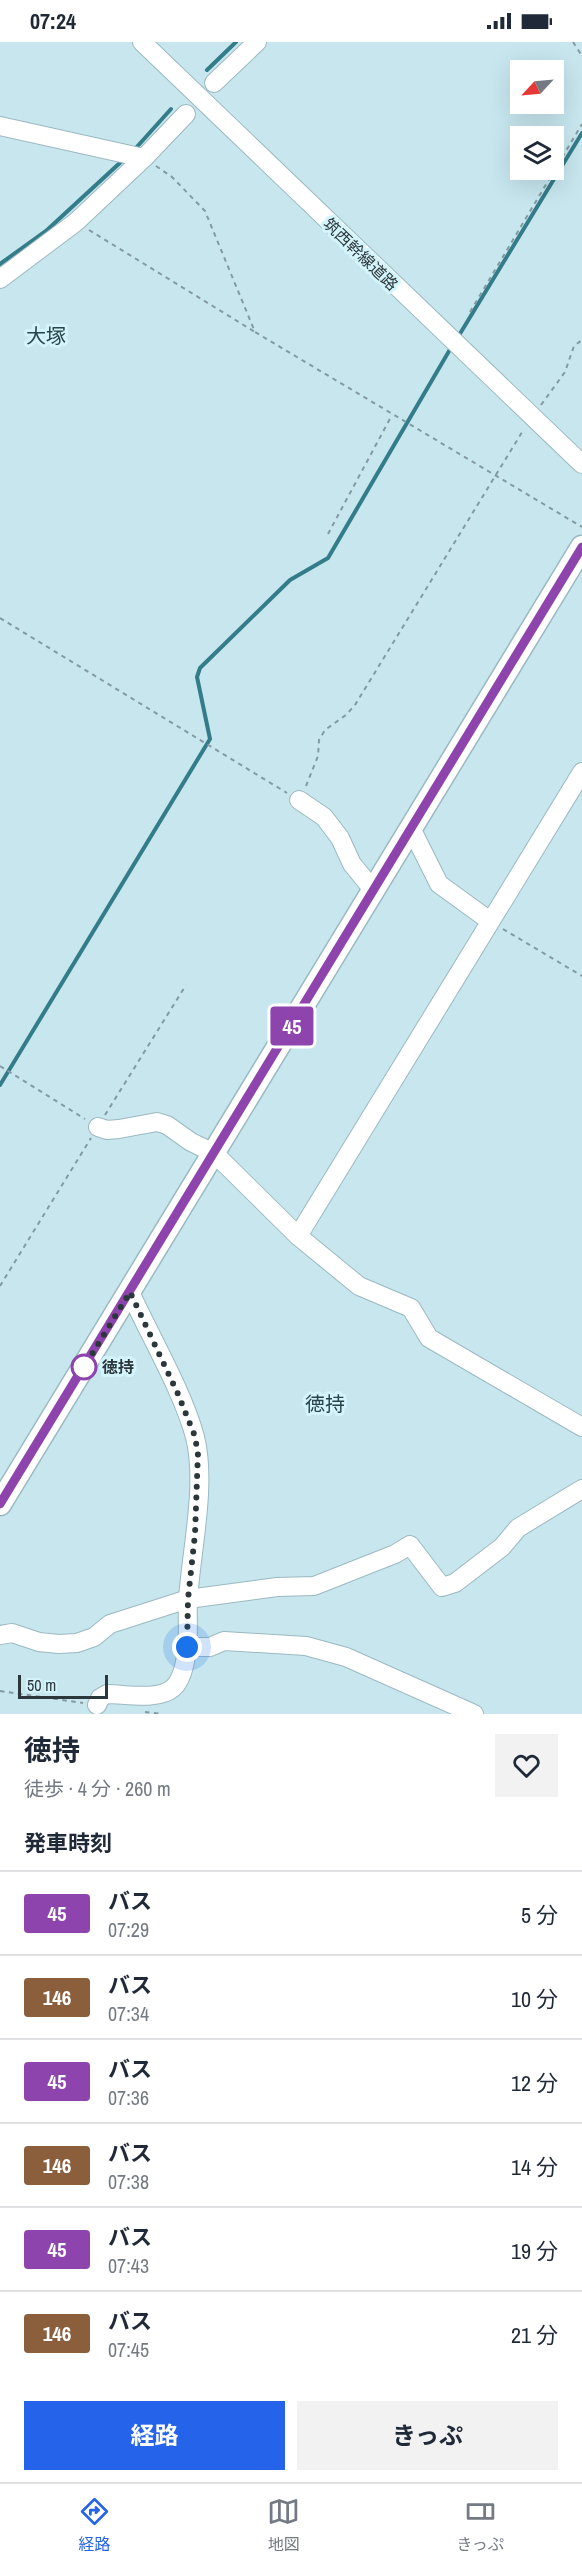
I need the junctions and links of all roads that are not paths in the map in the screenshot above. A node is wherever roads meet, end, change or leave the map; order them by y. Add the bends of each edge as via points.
1 (142, 42) edge
2 (257, 42) edge
3 (214, 83) dead end
4 (186, 114) dead end
5 (0, 126) edge
6 (144, 158) junction
7 (0, 279) edge
8 (582, 464) edge
9 (582, 547) edge
10 (582, 772) edge
11 (299, 800) road end
12 (412, 830) junction
13 (374, 891) junction
14 (490, 921) junction
15 (98, 1126) road end
16 (214, 1153) junction
17 (298, 1236) junction
18 (130, 1292) junction
19 (582, 1427) edge
20 (582, 1489) edge
21 (0, 1504) edge
22 (188, 1599) junction
23 (0, 1635) edge
24 (187, 1647) junction
25 (97, 1706) dead end
26 (474, 1714) edge

1 - 8 street, 筑西幹線道路
2 - 3 street
4 - 6 street
5 - 6 street
6 - 7 street via 76,222
9 - 12 main road
10 - 14 street
11 - 13 street via 324,817 352,864
12 - 13 main road
12 - 14 street via 439,884
13 - 16 main road
14 - 17 street
15 - 16 street via 107,1130 158,1122
16 - 17 street
16 - 18 main road
17 - 19 street via 359,1286 411,1308 429,1338
18 - 21 main road
18 - 22 street via 178,1394 198,1452
20 - 22 street via 518,1528 494,1553 455,1583 442,1587 410,1545 314,1586
22 - 23 street via 110,1624 77,1643 39,1642 12,1633
22 - 24 street
24 - 25 street via 180,1680 172,1689 159,1695 107,1694
24 - 26 street via 210,1647 224,1641 306,1646 346,1657

